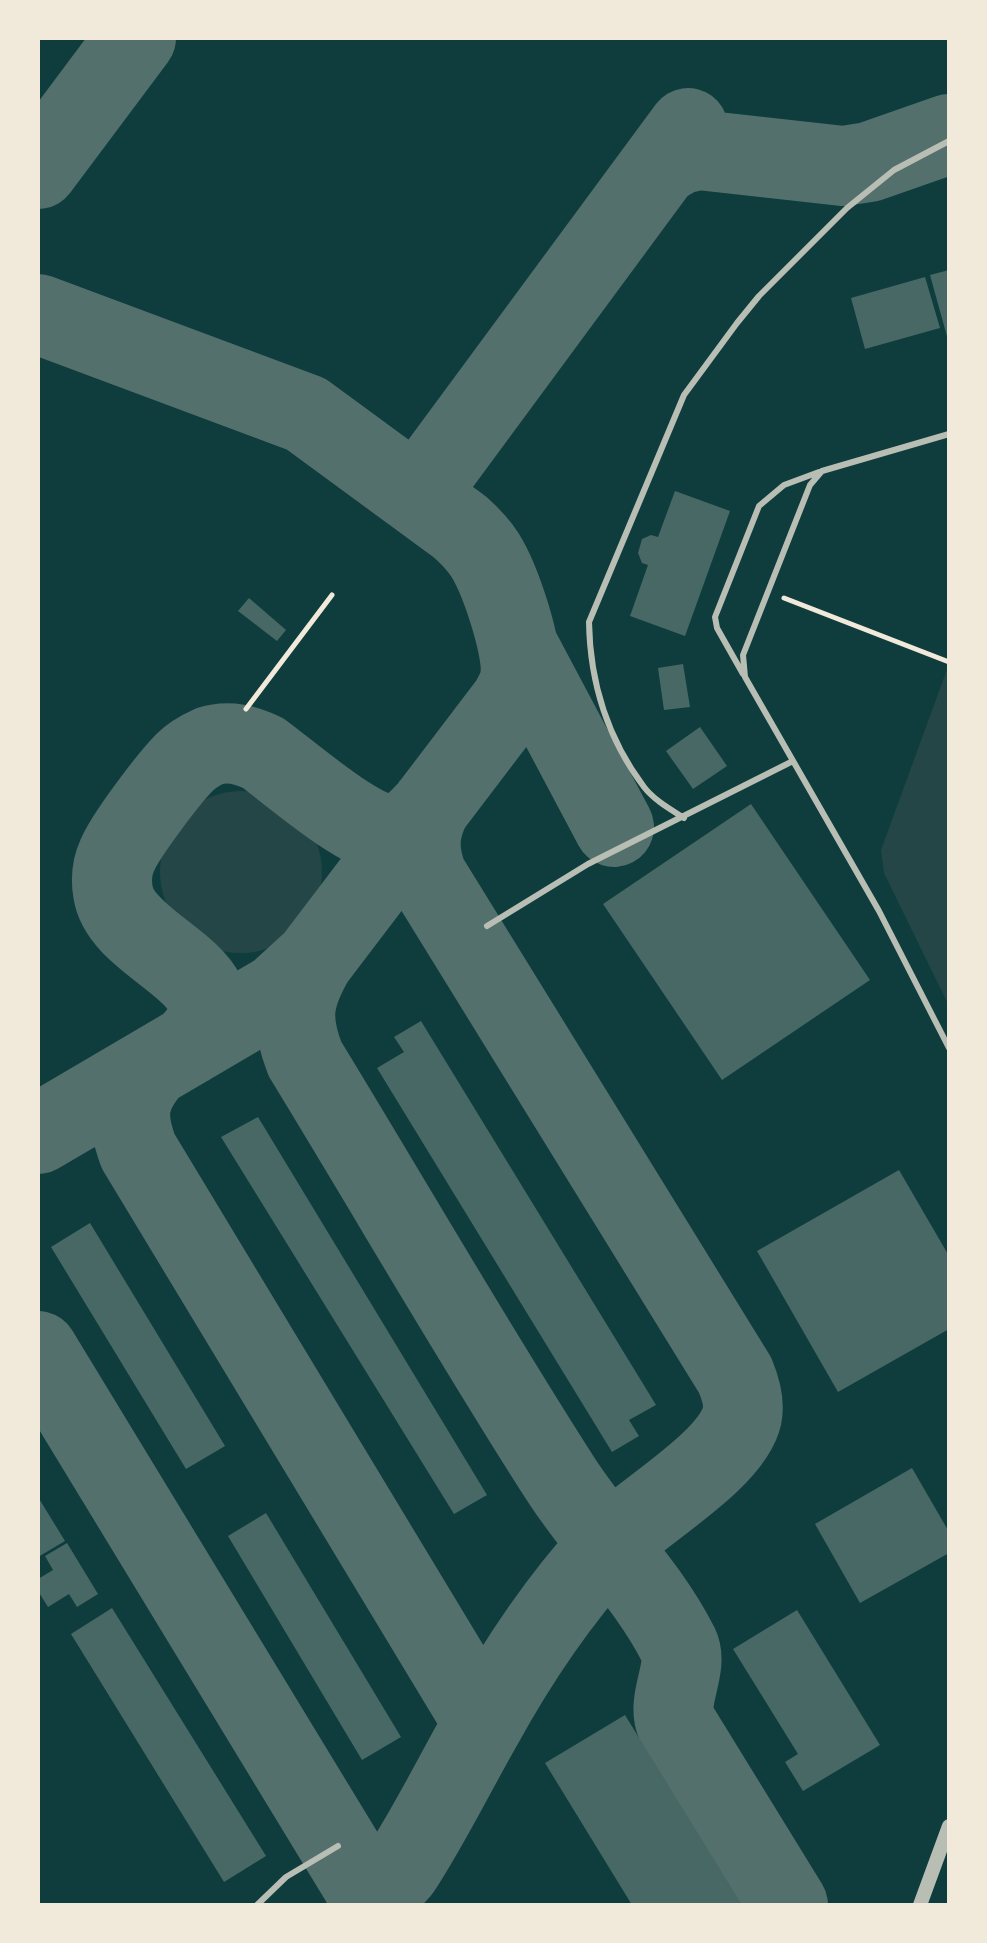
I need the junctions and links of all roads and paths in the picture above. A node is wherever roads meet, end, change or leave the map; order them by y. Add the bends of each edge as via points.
1 (949, 141) edge
2 (949, 434) edge
3 (822, 471) junction
4 (767, 592) junction
5 (332, 595) dead end
6 (949, 662) edge
7 (745, 677) junction
8 (246, 709) dead end
9 (793, 761) junction
10 (684, 818) junction
11 (487, 926) dead end
12 (949, 1048) edge
13 (949, 1826) edge
14 (338, 1846) dead end
15 (257, 1905) edge
16 (920, 1905) edge

1 - 10 lane via 894,170 847,208 737,323 684,395 589,622 598,697 623,751 645,788
2 - 3 lane
3 - 4 lane via 810,485
3 - 7 lane via 784,485 759,506 715,617
4 - 6 path
4 - 7 lane via 743,655
5 - 8 path
7 - 9 lane
9 - 10 lane
9 - 12 lane
10 - 11 lane via 588,864
13 - 16 street
14 - 15 lane via 286,1877

